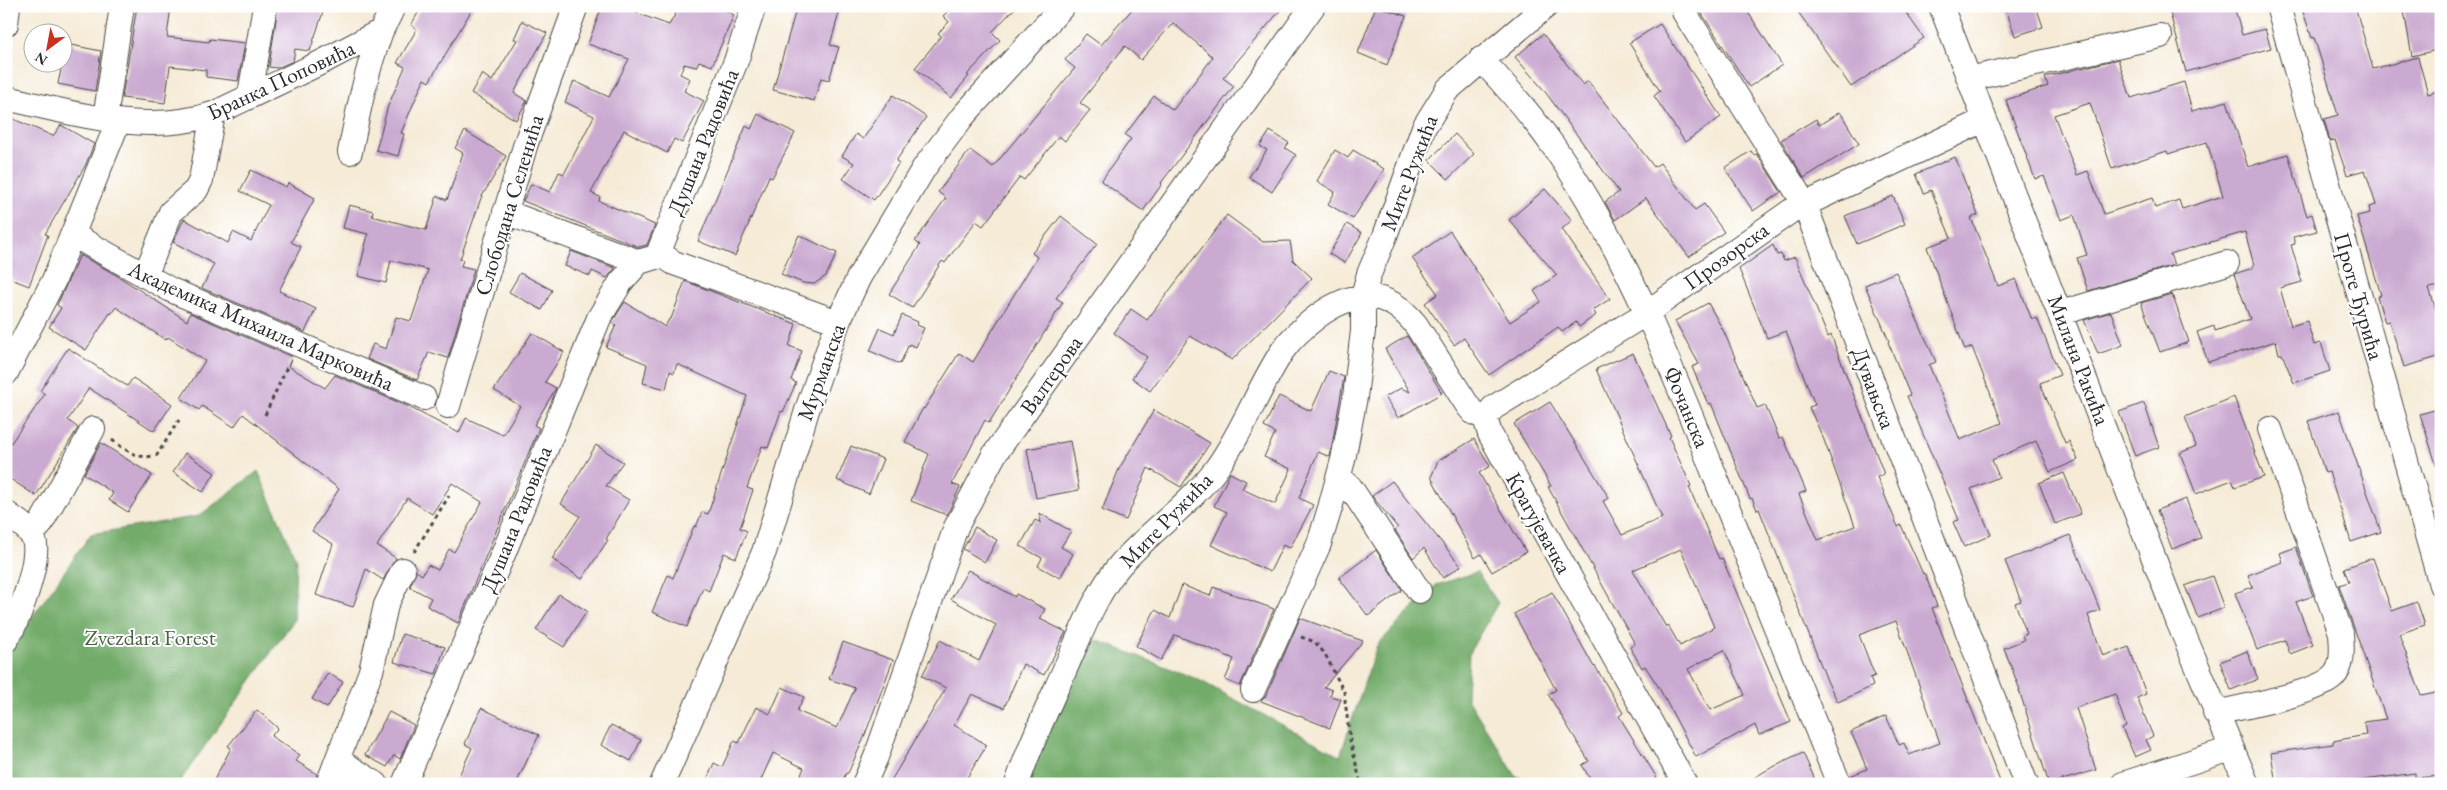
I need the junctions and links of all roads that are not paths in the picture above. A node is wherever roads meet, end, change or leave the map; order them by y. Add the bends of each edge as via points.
1 (8, 6) edge
2 (122, 6) edge
3 (265, 6) edge
4 (393, 6) edge
5 (576, 6) edge
6 (754, 6) edge
7 (1063, 6) edge
8 (1313, 6) edge
9 (1546, 6) edge
10 (1941, 6) edge
11 (2278, 6) edge
12 (1684, 12) dead end
13 (6, 24) edge
14 (381, 31) junction
15 (2160, 36) dead end
16 (1481, 59) junction
17 (1969, 79) junction
18 (250, 95) junction
19 (6, 98) edge
20 (213, 114) junction
21 (1984, 120) junction
22 (112, 121) junction
23 (350, 152) dead end
24 (1804, 203) junction
25 (505, 212) junction
26 (73, 235) junction
27 (650, 258) junction
28 (2227, 263) dead end
29 (145, 276) junction
30 (1364, 296) junction
31 (2061, 313) junction
32 (1645, 314) junction
33 (838, 322) junction
34 (6, 373) edge
35 (424, 398) dead end
36 (448, 406) dead end
37 (1485, 418) junction
38 (93, 429) road end
39 (2270, 429) dead end
40 (1339, 477) junction
41 (6, 513) edge
42 (31, 534) junction
43 (403, 570) road end
44 (2441, 585) edge
45 (1418, 591) dead end
46 (6, 640) edge
47 (1254, 690) dead end
48 (2215, 713) junction
49 (2231, 749) junction
50 (338, 760) junction
51 (328, 784) edge
52 (376, 784) edge
53 (404, 784) edge
54 (662, 784) edge
55 (864, 784) edge
56 (1017, 784) edge
57 (1685, 784) edge
58 (1839, 784) edge
59 (2026, 784) edge
60 (2123, 784) edge
61 (2247, 784) edge

1 - 13 street
2 - 22 street
3 - 18 street
4 - 14 street, Бранка Поповића
5 - 25 street, Слободана Селенића via 526,143
6 - 27 street, Душана Радовића via 736,62 660,249
7 - 33 street, Мурманска via 964,116 924,168 883,235
8 - 55 street, Валтерова via 994,455 956,527
9 - 16 street, Мите Ружића
10 - 17 street, Милана Ракића
11 - 44 street, Проте Ђурића
12 - 24 street, Дувањска
14 - 18 street, Бранка Поповића
14 - 23 street, Бранка Поповића
15 - 17 street
16 - 30 street, Мите Ружића via 1447,90 1424,127 1368,274
16 - 32 street, Фочанска via 1555,148 1602,225
17 - 21 street, Милана Ракића
18 - 20 street, Бранка Поповића
19 - 22 street, Бранка Поповића
20 - 22 street, Бранка Поповића via 196,120 158,124
20 - 29 street via 201,180 196,190 171,212
21 - 24 street, Прозорска
21 - 31 street, Милана Ракића
22 - 26 street
24 - 32 street, Прозорска
24 - 59 street, Дувањска
25 - 27 street
25 - 36 street, Слободана Селенића
26 - 29 street, Академика Михаила Марковића
26 - 34 street via 44,302
27 - 33 street via 674,263
27 - 53 street, Душана Радовића via 621,282 599,318 504,552
28 - 31 street
29 - 35 street, Академика Михаила Марковића
30 - 37 street via 1385,299 1408,315 1468,406
30 - 40 street, Мите Ружића via 1355,397
30 - 56 street, Мите Ружића via 1337,304 1296,335 1284,350 1216,468 1188,501 1112,575 1081,634
31 - 48 street, Милана Ракића
32 - 37 street, Прозорска via 1493,408
32 - 58 street, Фочанска via 1674,374
33 - 54 street, Мурманска via 808,407 764,552
37 - 57 street, Крагујевачка via 1490,434
38 - 42 street via 40,525
39 - 48 street via 2341,634 2343,652 2333,677 2317,687
40 - 45 street via 1350,487
40 - 47 street, Мите Ружића via 1319,544
41 - 42 street
42 - 46 street via 35,552 27,592
43 - 50 street via 386,605 371,671
48 - 49 street, Милана Ракића
49 - 60 street
49 - 61 street, Милана Ракића
50 - 51 street
50 - 52 street

